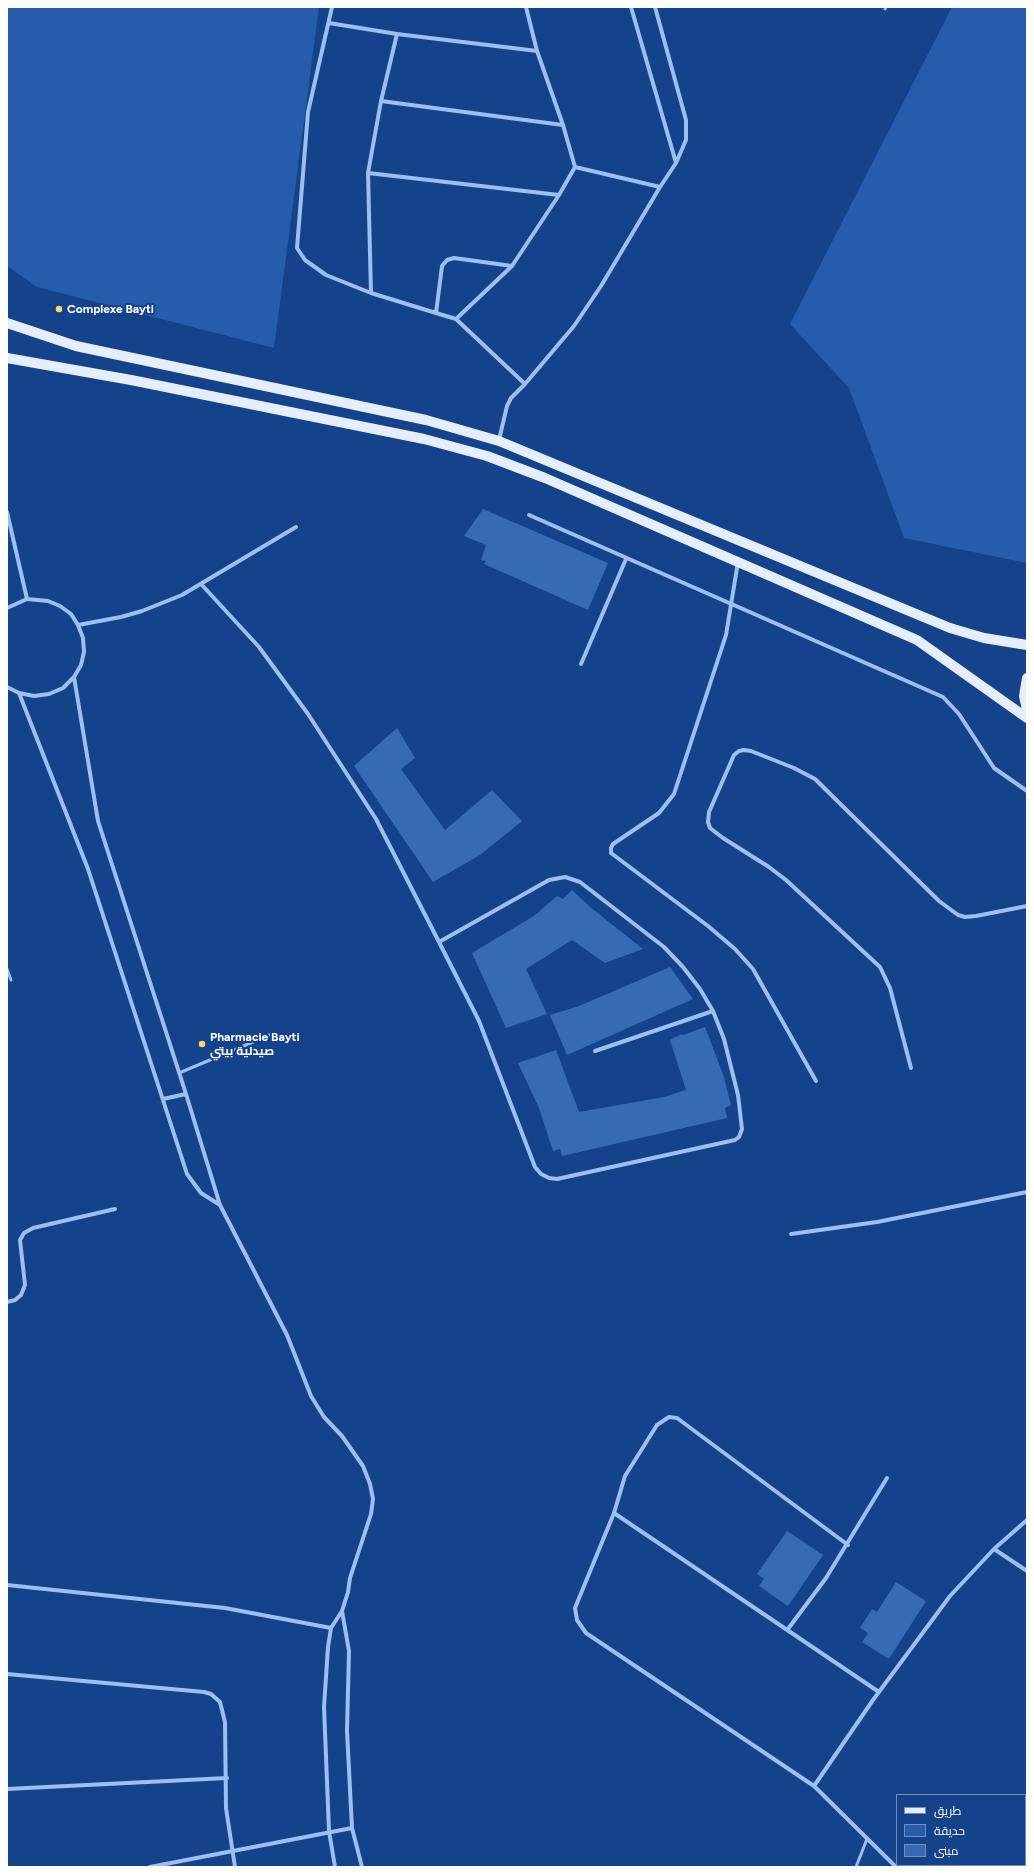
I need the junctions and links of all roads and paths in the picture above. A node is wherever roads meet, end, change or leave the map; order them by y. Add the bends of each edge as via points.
1 (332, 7) edge
2 (526, 7) edge
3 (631, 7) edge
4 (655, 7) edge
5 (329, 23) junction
6 (397, 34) junction
7 (537, 52) junction
8 (381, 101) junction
9 (563, 125) junction
10 (676, 163) junction
11 (575, 167) junction
12 (368, 173) junction
13 (660, 187) junction
14 (559, 195) junction
15 (512, 266) junction
16 (371, 292) junction
17 (436, 313) junction
18 (456, 318) junction
19 (7, 324) edge
20 (7, 358) edge
21 (525, 384) junction
22 (499, 441) junction
23 (7, 512) edge
24 (529, 515) dead end
25 (296, 527) dead end
26 (626, 559) junction
27 (738, 562) junction
28 (201, 584) junction
29 (27, 599) junction
30 (731, 605) junction
31 (7, 608) edge
32 (78, 625) junction
33 (1027, 645) edge
34 (581, 664) dead end
35 (74, 677) junction
36 (1027, 678) edge
37 (7, 687) edge
38 (19, 693) junction
39 (1027, 710) edge
40 (1027, 718) edge
41 (1027, 791) edge
42 (1027, 906) edge
43 (439, 942) junction
44 (7, 969) edge
45 (11, 980) dead end
46 (712, 1011) junction
47 (272, 1034) dead end
48 (595, 1051) dead end
49 (911, 1068) dead end
50 (179, 1073) junction
51 (816, 1081) dead end
52 (186, 1094) junction
53 (163, 1099) junction
54 (1027, 1192) edge
55 (220, 1205) junction
56 (115, 1209) dead end
57 (791, 1234) dead end
58 (7, 1302) edge
59 (887, 1478) dead end
60 (614, 1513) junction
61 (1027, 1520) edge
62 (848, 1545) junction
63 (994, 1549) junction
64 (1027, 1571) edge
65 (7, 1585) edge
66 (342, 1611) junction
67 (330, 1628) junction
68 (788, 1629) junction
69 (7, 1674) edge
70 (879, 1692) junction
71 (227, 1778) junction
72 (814, 1786) junction
73 (7, 1789) edge
74 (352, 1828) junction
75 (329, 1831) junction
76 (867, 1839) junction
77 (233, 1851) junction
78 (150, 1867) edge
79 (235, 1867) edge
80 (335, 1867) edge
81 (362, 1867) edge
82 (856, 1867) edge
83 (896, 1867) edge

1 - 5 street
2 - 7 street
3 - 10 street
4 - 10 street via 686,120 686,140
5 - 6 street
5 - 16 street via 308,112 297,248 304,260 326,274
6 - 7 street
6 - 8 street
7 - 9 street
8 - 9 street
8 - 12 street
9 - 11 street
10 - 13 street
11 - 13 street
11 - 14 street
12 - 14 street
12 - 16 street
13 - 21 street via 574,326
14 - 15 street
15 - 17 street via 454,258 447,260 441,270
15 - 18 street
16 - 17 street
17 - 18 street
18 - 21 street
19 - 22 main road via 76,346 426,420
20 - 27 main road via 131,380 455,446 545,478
21 - 22 street via 507,406
22 - 33 main road via 950,628 984,638
23 - 29 street
24 - 26 street
25 - 28 street
26 - 30 street
26 - 34 street
27 - 30 street
27 - 40 main road via 917,640
28 - 32 street via 142,611
28 - 43 street via 259,647 308,714 376,819
29 - 31 street
29 - 32 street via 48,601 60,606 71,614
30 - 41 street via 943,697 959,714 994,768
30 - 51 street via 726,635 674,794 659,813 613,844 611,853 708,926 754,969
32 - 35 street via 83,638 84,652 81,665
35 - 38 street via 63,688 49,694 34,696
35 - 50 street via 98,821
36 - 39 main road via 1024,696
37 - 38 street
38 - 53 street via 88,868
42 - 49 street via 976,916 958,915 939,901 815,779 751,751 744,750 734,754 709,812 710,828 769,866 880,967 890,988
43 - 46 street via 549,880 573,879 664,947 683,967
43 - 46 street via 479,1021 535,1168 549,1178 557,1179 727,1143 739,1137 742,1129 738,1095 724,1039
44 - 45 lane
46 - 48 street
47 - 50 lane
50 - 52 street
52 - 53 street
52 - 55 street
53 - 55 street via 192,1184
54 - 57 street via 877,1222
55 - 66 street via 287,1334 311,1396 324,1417 342,1436 363,1466 370,1484 373,1499 371,1514
56 - 58 street via 33,1228 24,1233 20,1240 25,1285 21,1295
59 - 62 street
60 - 62 street via 625,1476 657,1425 669,1417 677,1418
60 - 68 street
60 - 72 street via 576,1608 577,1620 586,1633
61 - 63 street
62 - 68 street
63 - 64 street
63 - 70 street via 950,1596
65 - 67 street via 225,1608
66 - 67 street
66 - 74 street via 347,1630 348,1651 347,1731
67 - 75 street via 324,1707
68 - 70 street
69 - 71 street via 211,1694 220,1702 225,1722
70 - 72 street
71 - 73 street
71 - 77 street via 226,1808
72 - 76 street
74 - 75 street
74 - 81 street
75 - 77 street
75 - 80 street
76 - 82 lane
76 - 83 street
77 - 78 street
77 - 79 street

